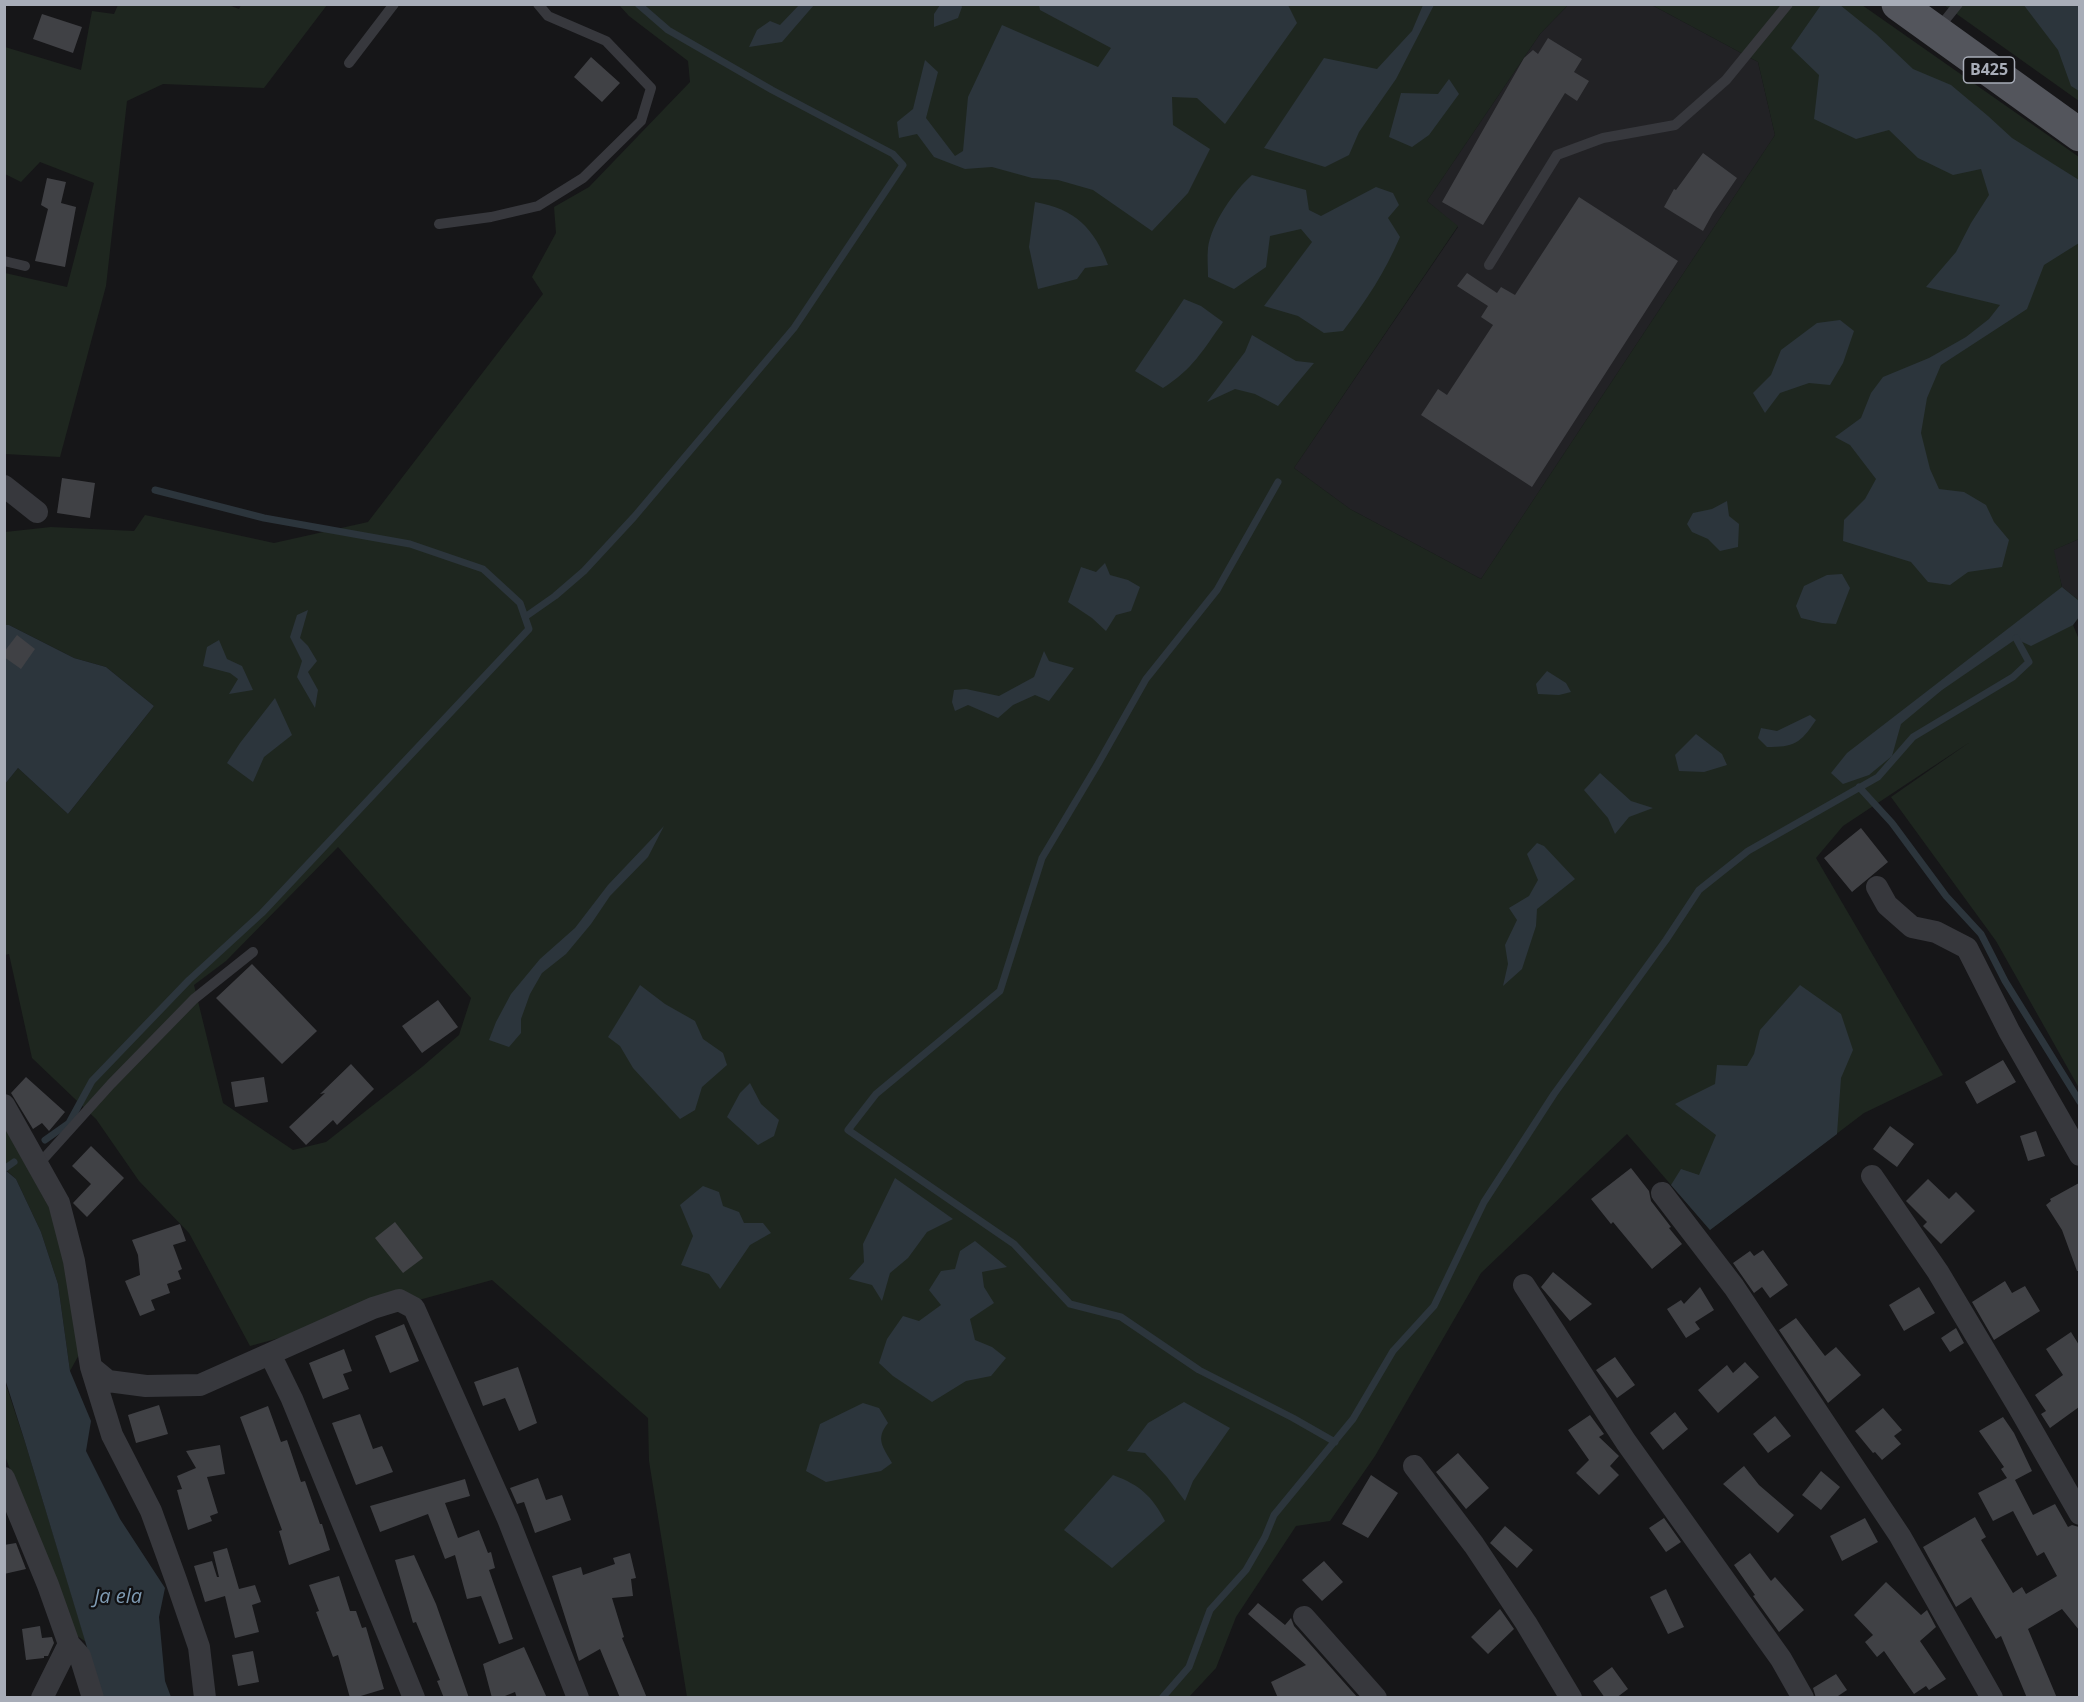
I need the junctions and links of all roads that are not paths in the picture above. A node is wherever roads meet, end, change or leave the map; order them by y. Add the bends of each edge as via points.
1 (394, 4) edge
2 (538, 4) edge
3 (1788, 4) edge
4 (1898, 4) edge
5 (1958, 4) edge
6 (1935, 32) junction
7 (349, 63) dead end
8 (2079, 135) edge
9 (439, 224) dead end
10 (4, 261) edge
11 (1489, 265) dead end
12 (25, 266) dead end
13 (4, 486) edge
14 (37, 512) dead end
15 (1877, 887) dead end
16 (253, 952) dead end
17 (4, 1105) edge
18 (2079, 1155) edge
19 (38, 1166) junction
20 (1872, 1176) dead end
21 (1662, 1193) dead end
22 (1524, 1285) dead end
23 (270, 1354) junction
24 (91, 1367) junction
25 (1414, 1466) dead end
26 (4, 1478) edge
27 (2079, 1514) edge
28 (1304, 1617) dead end
29 (69, 1644) junction
30 (42, 1698) edge
31 (93, 1698) edge
32 (205, 1698) edge
33 (414, 1698) edge
34 (578, 1698) edge
35 (1376, 1698) edge
36 (1571, 1698) edge
37 (1803, 1698) edge
38 (1992, 1698) edge

1 - 7 lane
2 - 9 lane via 549,16 606,41 651,88 641,122 583,178 538,206
3 - 11 lane via 1726,80 1675,125 1603,138 1557,155
4 - 6 main road, B425
5 - 6 lane
6 - 8 main road, B425
10 - 12 lane
13 - 14 street
15 - 18 street via 1887,905 1912,927 1936,932 1967,948 2009,1032
16 - 19 lane via 194,999
17 - 19 street
19 - 24 street via 59,1203 74,1261
20 - 27 street via 1944,1282
21 - 38 street via 1734,1287 1900,1536
22 - 37 street via 1626,1442 1781,1659
23 - 24 street via 200,1385 146,1386 108,1381
23 - 33 street
23 - 34 street via 373,1308 399,1300 414,1308 508,1519
24 - 32 street via 112,1435 151,1510 176,1580 199,1647
25 - 36 street via 1493,1574
26 - 29 street
28 - 35 street
29 - 30 street
29 - 31 street via 80,1656

